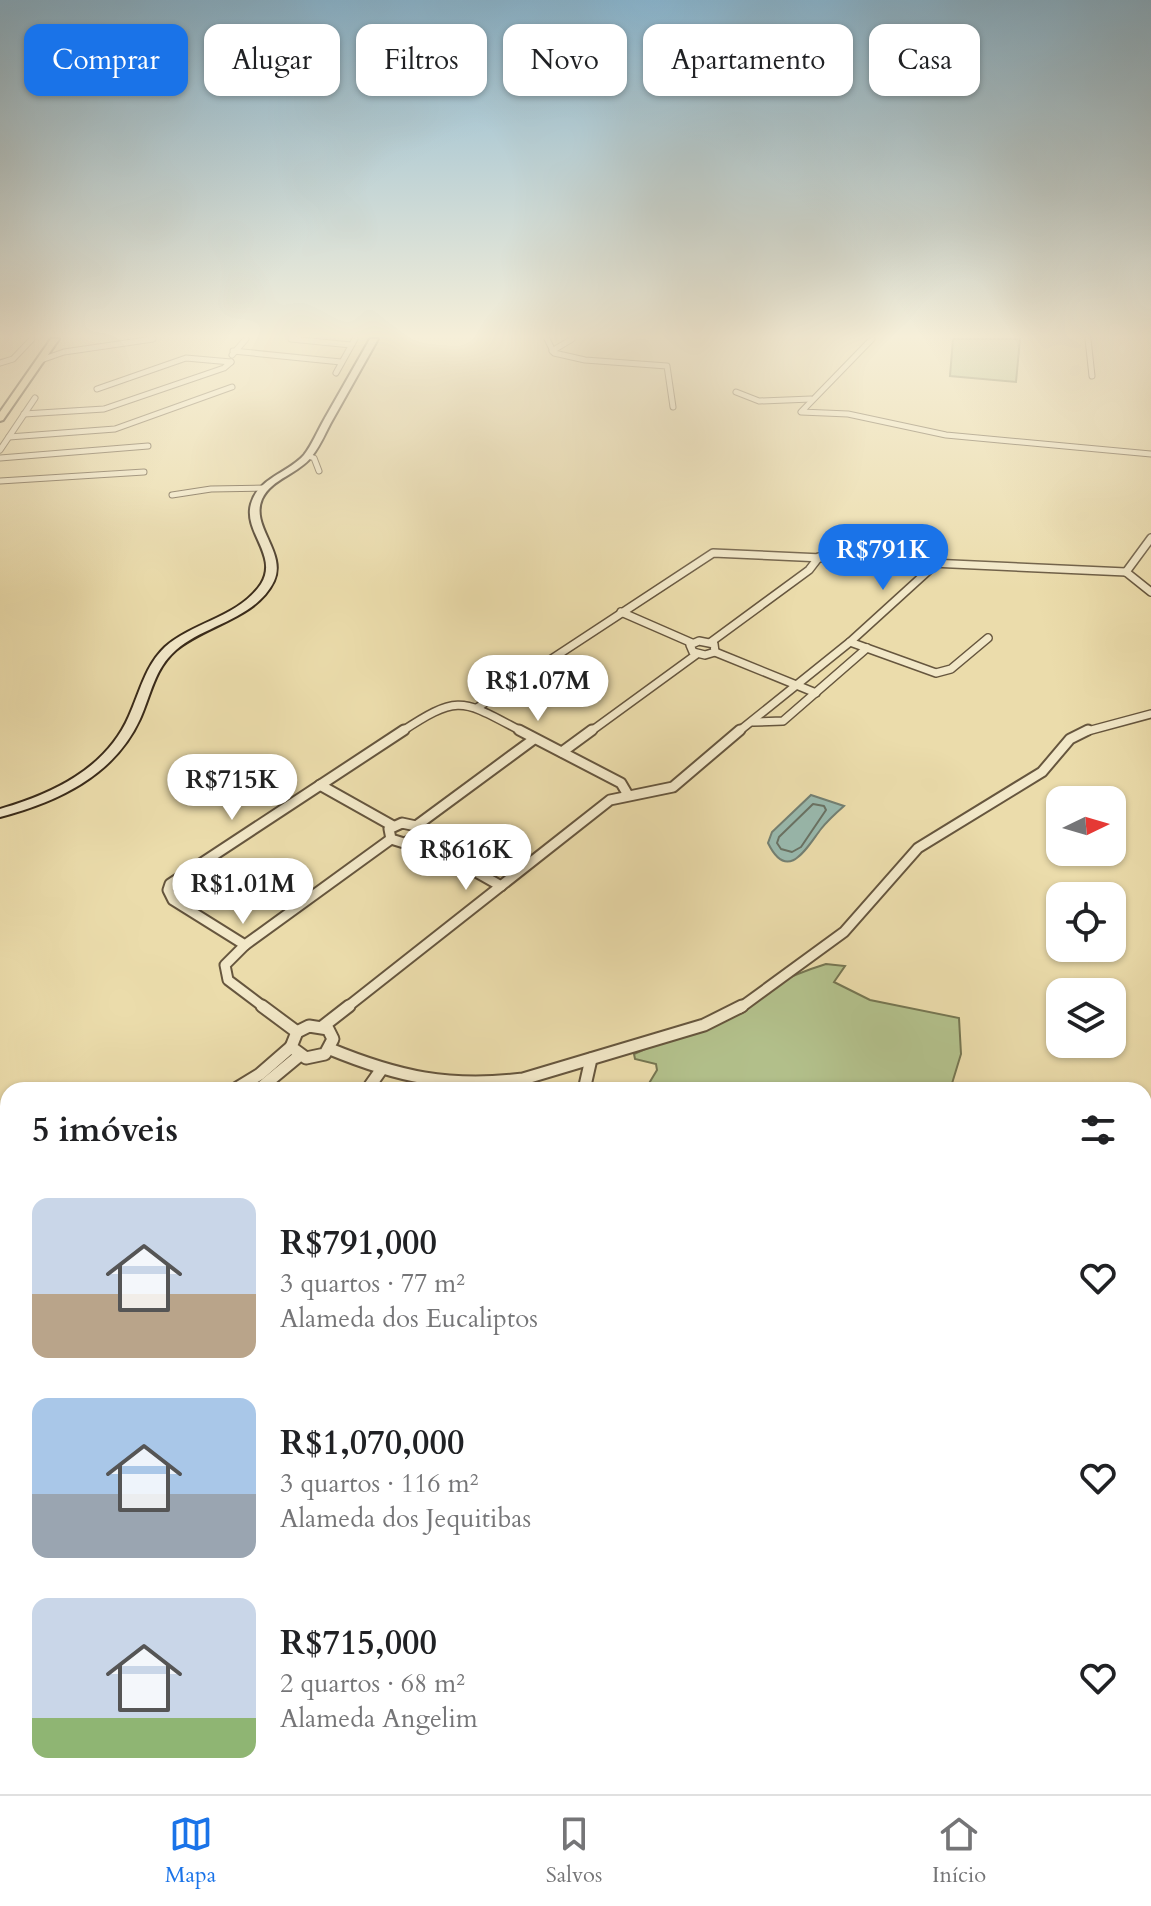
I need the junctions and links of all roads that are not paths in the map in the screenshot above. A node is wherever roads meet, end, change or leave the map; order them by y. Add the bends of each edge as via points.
1 (18, 423) edge
2 (135, 423) edge
3 (327, 423) edge
4 (889, 423) edge
5 (9, 437) junction
6 (148, 446) dead end
7 (0, 450) edge
8 (1151, 454) edge
9 (308, 456) junction
10 (0, 458) edge
11 (319, 471) dead end
12 (144, 472) dead end
13 (0, 481) edge
14 (265, 488) junction
15 (172, 495) dead end
16 (1151, 538) edge
17 (819, 557) junction
18 (938, 562) junction
19 (1126, 572) junction
20 (1151, 592) edge
21 (621, 612) junction
22 (988, 638) dead end
23 (711, 642) junction
24 (850, 642) junction
25 (692, 643) junction
26 (867, 648) junction
27 (715, 652) junction
28 (697, 654) junction
29 (794, 684) junction
30 (816, 693) junction
31 (477, 708) junction
32 (1151, 714) edge
33 (753, 722) junction
34 (534, 739) junction
35 (562, 752) junction
36 (320, 785) junction
37 (628, 795) junction
38 (0, 813) edge
39 (393, 826) junction
40 (416, 826) junction
41 (416, 838) junction
42 (391, 839) junction
43 (501, 886) junction
44 (245, 945) junction
45 (322, 1027) junction
46 (297, 1032) junction
47 (330, 1049) junction
48 (295, 1052) junction
49 (591, 1059) junction
50 (381, 1070) junction
51 (247, 1082) edge
52 (266, 1082) edge
53 (373, 1082) edge
54 (431, 1082) edge
55 (502, 1082) edge
56 (586, 1082) edge

1 - 5 street
2 - 5 street
3 - 9 main road
4 - 8 street via 946,435
5 - 7 street
6 - 10 street
9 - 11 street
9 - 14 main road
12 - 13 street
14 - 15 street
14 - 38 main road via 254,515 271,553 268,582 244,604 172,647 151,669 133,720 110,755 58,793
16 - 19 street
17 - 18 street
17 - 21 street via 713,553
17 - 23 street via 809,570
18 - 19 street
18 - 24 street
19 - 20 street
21 - 25 street
21 - 31 street
22 - 26 street via 943,673
23 - 25 street
23 - 27 street
24 - 26 street
24 - 29 street
25 - 28 street
26 - 30 street
27 - 28 street
27 - 29 street
28 - 35 street
29 - 30 street
29 - 33 street
30 - 33 street via 783,721
31 - 34 street
31 - 36 street via 446,705 426,714
32 - 49 street via 1070,739 1042,772 918,848 844,932 732,1013
33 - 37 street via 673,787
34 - 35 street
34 - 40 street
35 - 37 street via 621,783
36 - 39 street
36 - 44 street via 170,884 173,900
37 - 43 street via 610,800
39 - 40 street
39 - 42 street
40 - 41 street
41 - 42 street via 404,843
41 - 43 street
42 - 44 street
43 - 45 street
44 - 46 street via 225,965 225,975
45 - 46 street
45 - 47 street via 332,1033
46 - 48 street
47 - 48 street via 312,1058
47 - 50 street
48 - 51 street
48 - 52 street
49 - 55 street
49 - 56 street
50 - 53 street
50 - 54 street

